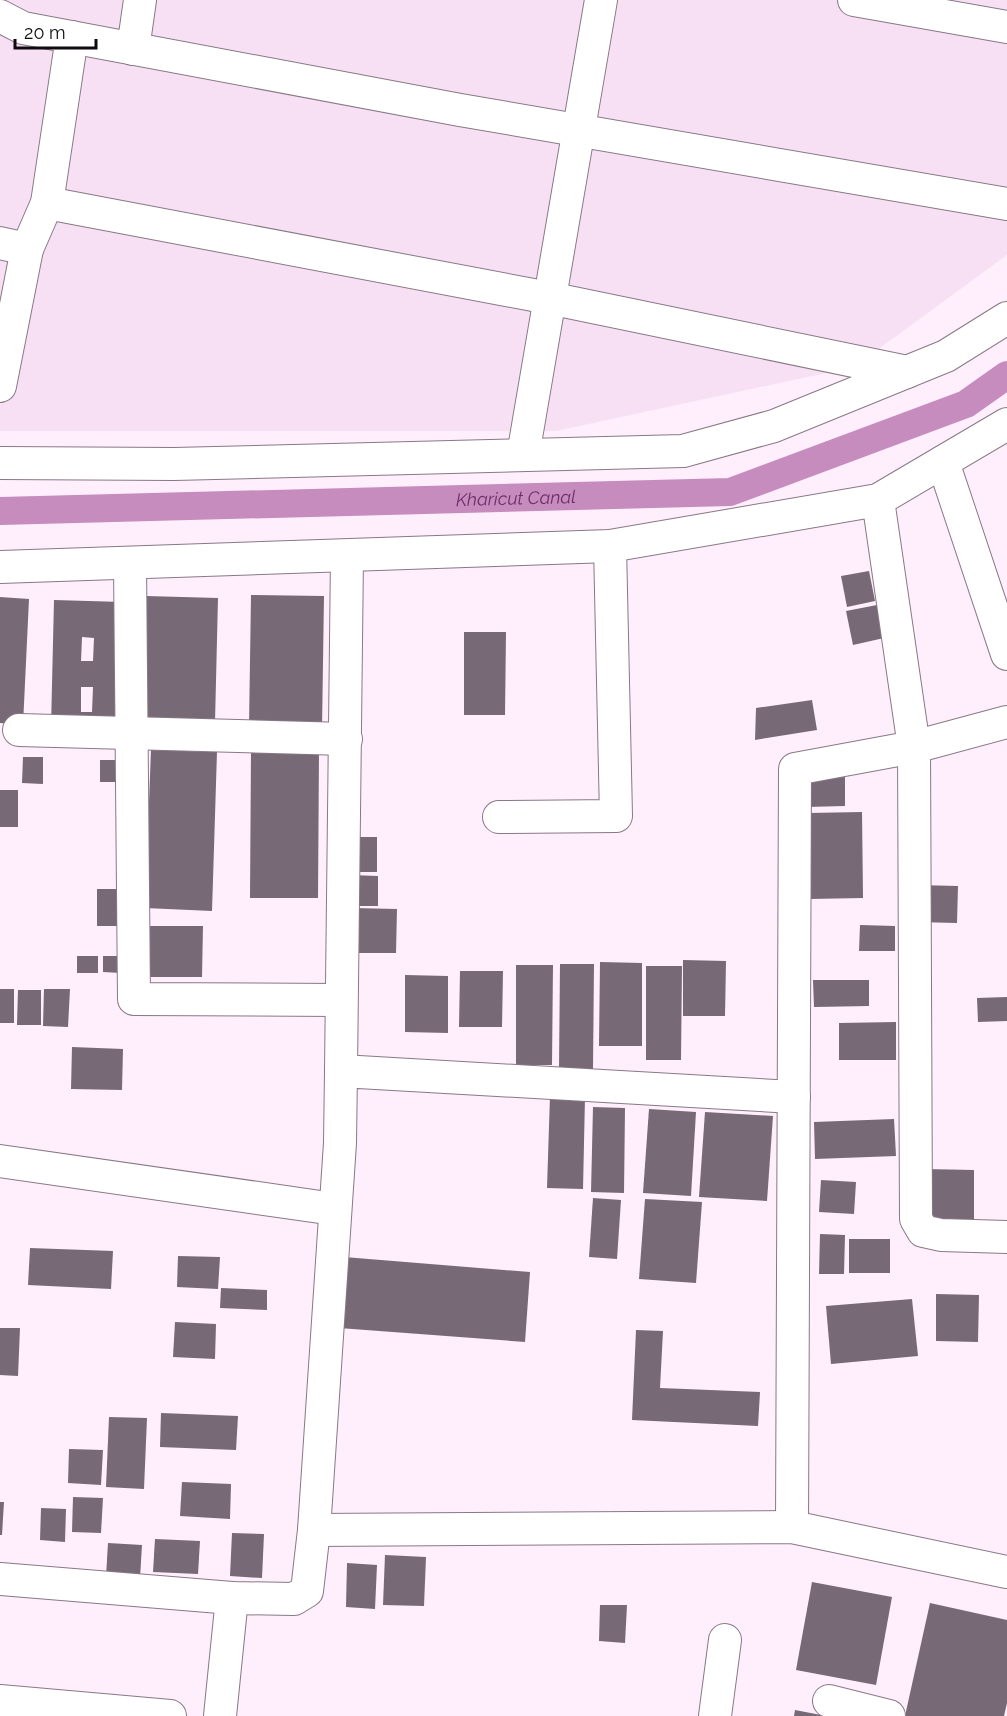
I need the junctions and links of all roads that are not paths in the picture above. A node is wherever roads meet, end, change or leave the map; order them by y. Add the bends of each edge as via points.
1 (140, 0) edge
2 (601, 0) edge
3 (854, 0) edge
4 (0, 16) edge
5 (1007, 27) edge
6 (72, 38) junction
7 (133, 49) junction
8 (577, 130) junction
9 (47, 202) junction
10 (1007, 204) edge
11 (14, 246) edge
12 (549, 298) junction
13 (1007, 318) edge
14 (907, 372) junction
15 (0, 386) edge
16 (1007, 424) edge
17 (523, 455) junction
18 (943, 462) junction
19 (0, 463) edge
20 (878, 500) junction
21 (610, 546) junction
22 (347, 555) junction
23 (130, 564) junction
24 (0, 567) edge
25 (1007, 654) edge
26 (1007, 722) edge
27 (19, 730) dead end
28 (131, 733) junction
29 (346, 739) junction
30 (914, 747) junction
31 (499, 817) dead end
32 (340, 1000) junction
33 (341, 1071) junction
34 (794, 1097) junction
35 (0, 1161) edge
36 (334, 1209) junction
37 (1007, 1237) edge
38 (792, 1527) junction
39 (314, 1530) junction
40 (1007, 1572) edge
41 (0, 1579) edge
42 (232, 1598) junction
43 (725, 1640) dead end
44 (0, 1701) edge
45 (829, 1701) dead end
46 (85, 1712) edge
47 (170, 1716) edge
48 (220, 1716) edge
49 (715, 1716) edge
50 (890, 1716) edge

1 - 7 street
2 - 8 street
3 - 5 street
4 - 6 street via 23,28
6 - 7 street
6 - 9 street
7 - 8 street
8 - 10 street
8 - 12 street
9 - 11 street
9 - 12 street
11 - 15 street
12 - 14 street
12 - 17 street
13 - 14 street via 946,356
14 - 17 street via 774,426 683,451
16 - 18 street
17 - 19 street via 174,464
18 - 20 street
18 - 25 street
20 - 21 street
20 - 30 street
21 - 22 street
21 - 31 street via 616,816
22 - 23 street
22 - 29 street
23 - 24 street
23 - 28 street
26 - 30 street
27 - 28 street
28 - 29 street
28 - 32 street via 134,999
29 - 32 street
30 - 34 street via 795,769
30 - 37 street via 916,1219 923,1231 941,1235
32 - 33 street
33 - 34 street
33 - 36 street
34 - 38 street
35 - 36 street
36 - 39 street
38 - 39 street
38 - 40 street
39 - 42 street via 307,1591 294,1599
41 - 42 street
42 - 48 street
43 - 49 street
44 - 46 street
45 - 50 street
46 - 47 street

